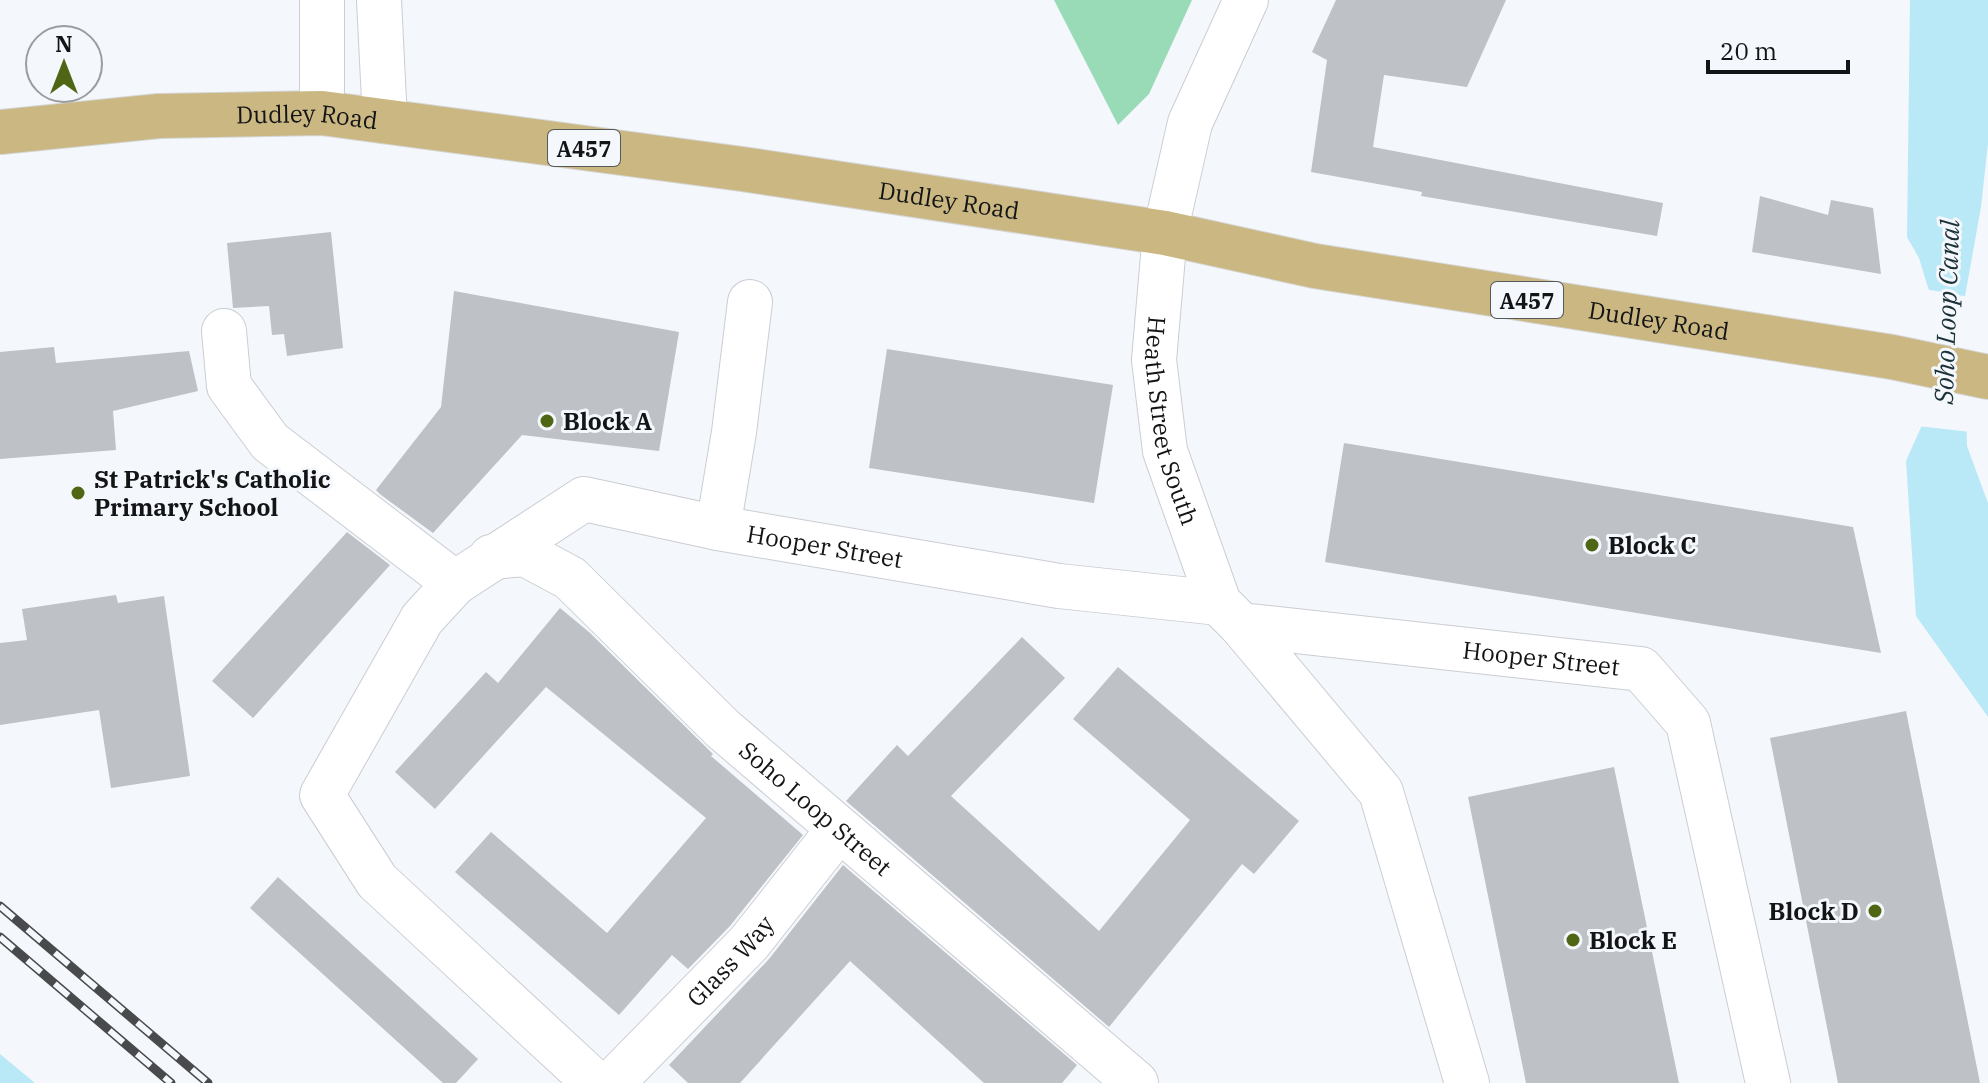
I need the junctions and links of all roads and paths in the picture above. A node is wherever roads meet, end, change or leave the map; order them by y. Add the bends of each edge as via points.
1 (322, 0) edge
2 (379, 0) edge
3 (1246, 0) edge
4 (322, 113) junction
5 (385, 121) junction
6 (0, 132) edge
7 (1165, 233) junction
8 (750, 302) dead end
9 (224, 331) dead end
10 (1988, 377) edge
11 (718, 528) junction
12 (491, 557) junction
13 (455, 583) junction
14 (1230, 614) junction
15 (839, 829) junction
16 (595, 1083) edge
17 (612, 1083) edge
18 (1136, 1083) edge
19 (1467, 1083) edge
20 (1768, 1083) edge

1 - 4 street
2 - 5 street
3 - 7 street, Heath Street South via 1190,123
4 - 5 main road, Dudley Road / A457
4 - 6 main road, Dudley Road / A457 via 159,116
5 - 7 main road, Dudley Road / A457
7 - 10 main road, Dudley Road / A457 via 1315,266 1892,357
7 - 14 street, Heath Street South via 1154,360 1165,451
8 - 11 street
9 - 13 street via 229,386 270,442
11 - 12 street, Hooper Street via 584,499
11 - 14 street, Hooper Street
12 - 13 street, Hooper Street
12 - 15 street, Soho Loop Street via 525,554 570,578 723,729
13 - 16 street, Hooper Street via 422,619 322,795 377,881
14 - 19 street via 1381,792
14 - 20 street, Hooper Street via 1641,669 1688,723
15 - 17 street, Glass Way via 749,943
15 - 18 street, Soho Loop Street

